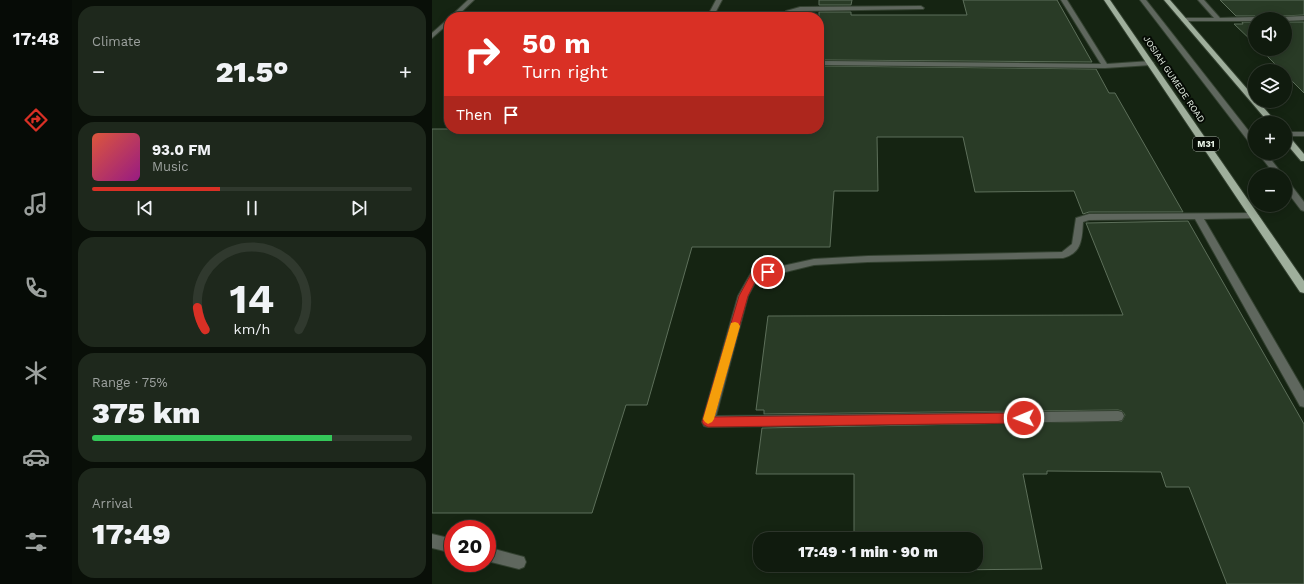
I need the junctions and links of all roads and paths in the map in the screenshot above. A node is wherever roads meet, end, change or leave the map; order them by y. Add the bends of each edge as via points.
1 (471, 0) edge
2 (719, 0) edge
3 (1064, 0) edge
4 (1107, 0) edge
5 (1143, 0) edge
6 (1167, 0) edge
7 (1202, 0) edge
8 (921, 8) dead end
9 (458, 12) edge
10 (713, 12) edge
11 (788, 12) edge
12 (1304, 18) edge
13 (1248, 19) edge
14 (1292, 19) edge
15 (1184, 20) junction
16 (1220, 20) junction
17 (444, 25) edge
18 (432, 36) edge
19 (824, 63) edge
20 (1151, 63) junction
21 (1104, 66) junction
22 (1267, 116) edge
23 (1304, 134) edge
24 (1248, 135) edge
25 (1292, 135) edge
26 (1292, 144) edge
27 (1304, 159) edge
28 (1267, 160) edge
29 (1274, 168) edge
30 (1292, 192) edge
31 (1304, 208) edge
32 (1198, 216) junction
33 (1255, 216) junction
34 (1304, 289) edge
35 (1304, 402) edge
36 (1118, 416) dead end
37 (432, 542) edge
38 (444, 544) edge
39 (496, 556) edge
40 (519, 562) dead end

1 - 9 lane
2 - 10 lane
3 - 21 lane
4 - 20 main road, JOSIAH GUMEDE ROAD / M31
5 - 24 lane
6 - 15 main road
7 - 16 lane
8 - 11 lane via 800,9
12 - 14 lane
13 - 16 lane
15 - 16 lane
15 - 22 main road
17 - 18 lane
19 - 21 lane
20 - 21 lane
20 - 33 main road, JOSIAH GUMEDE ROAD / M31
23 - 25 lane
26 - 27 main road
28 - 29 lane
30 - 31 lane
32 - 33 lane
32 - 35 lane
32 - 36 lane via 1089,217 1079,220 1078,241 1070,253 1063,255 814,262 754,276 743,296 708,422
33 - 34 main road, JOSIAH GUMEDE ROAD / M31
37 - 38 lane
39 - 40 lane

